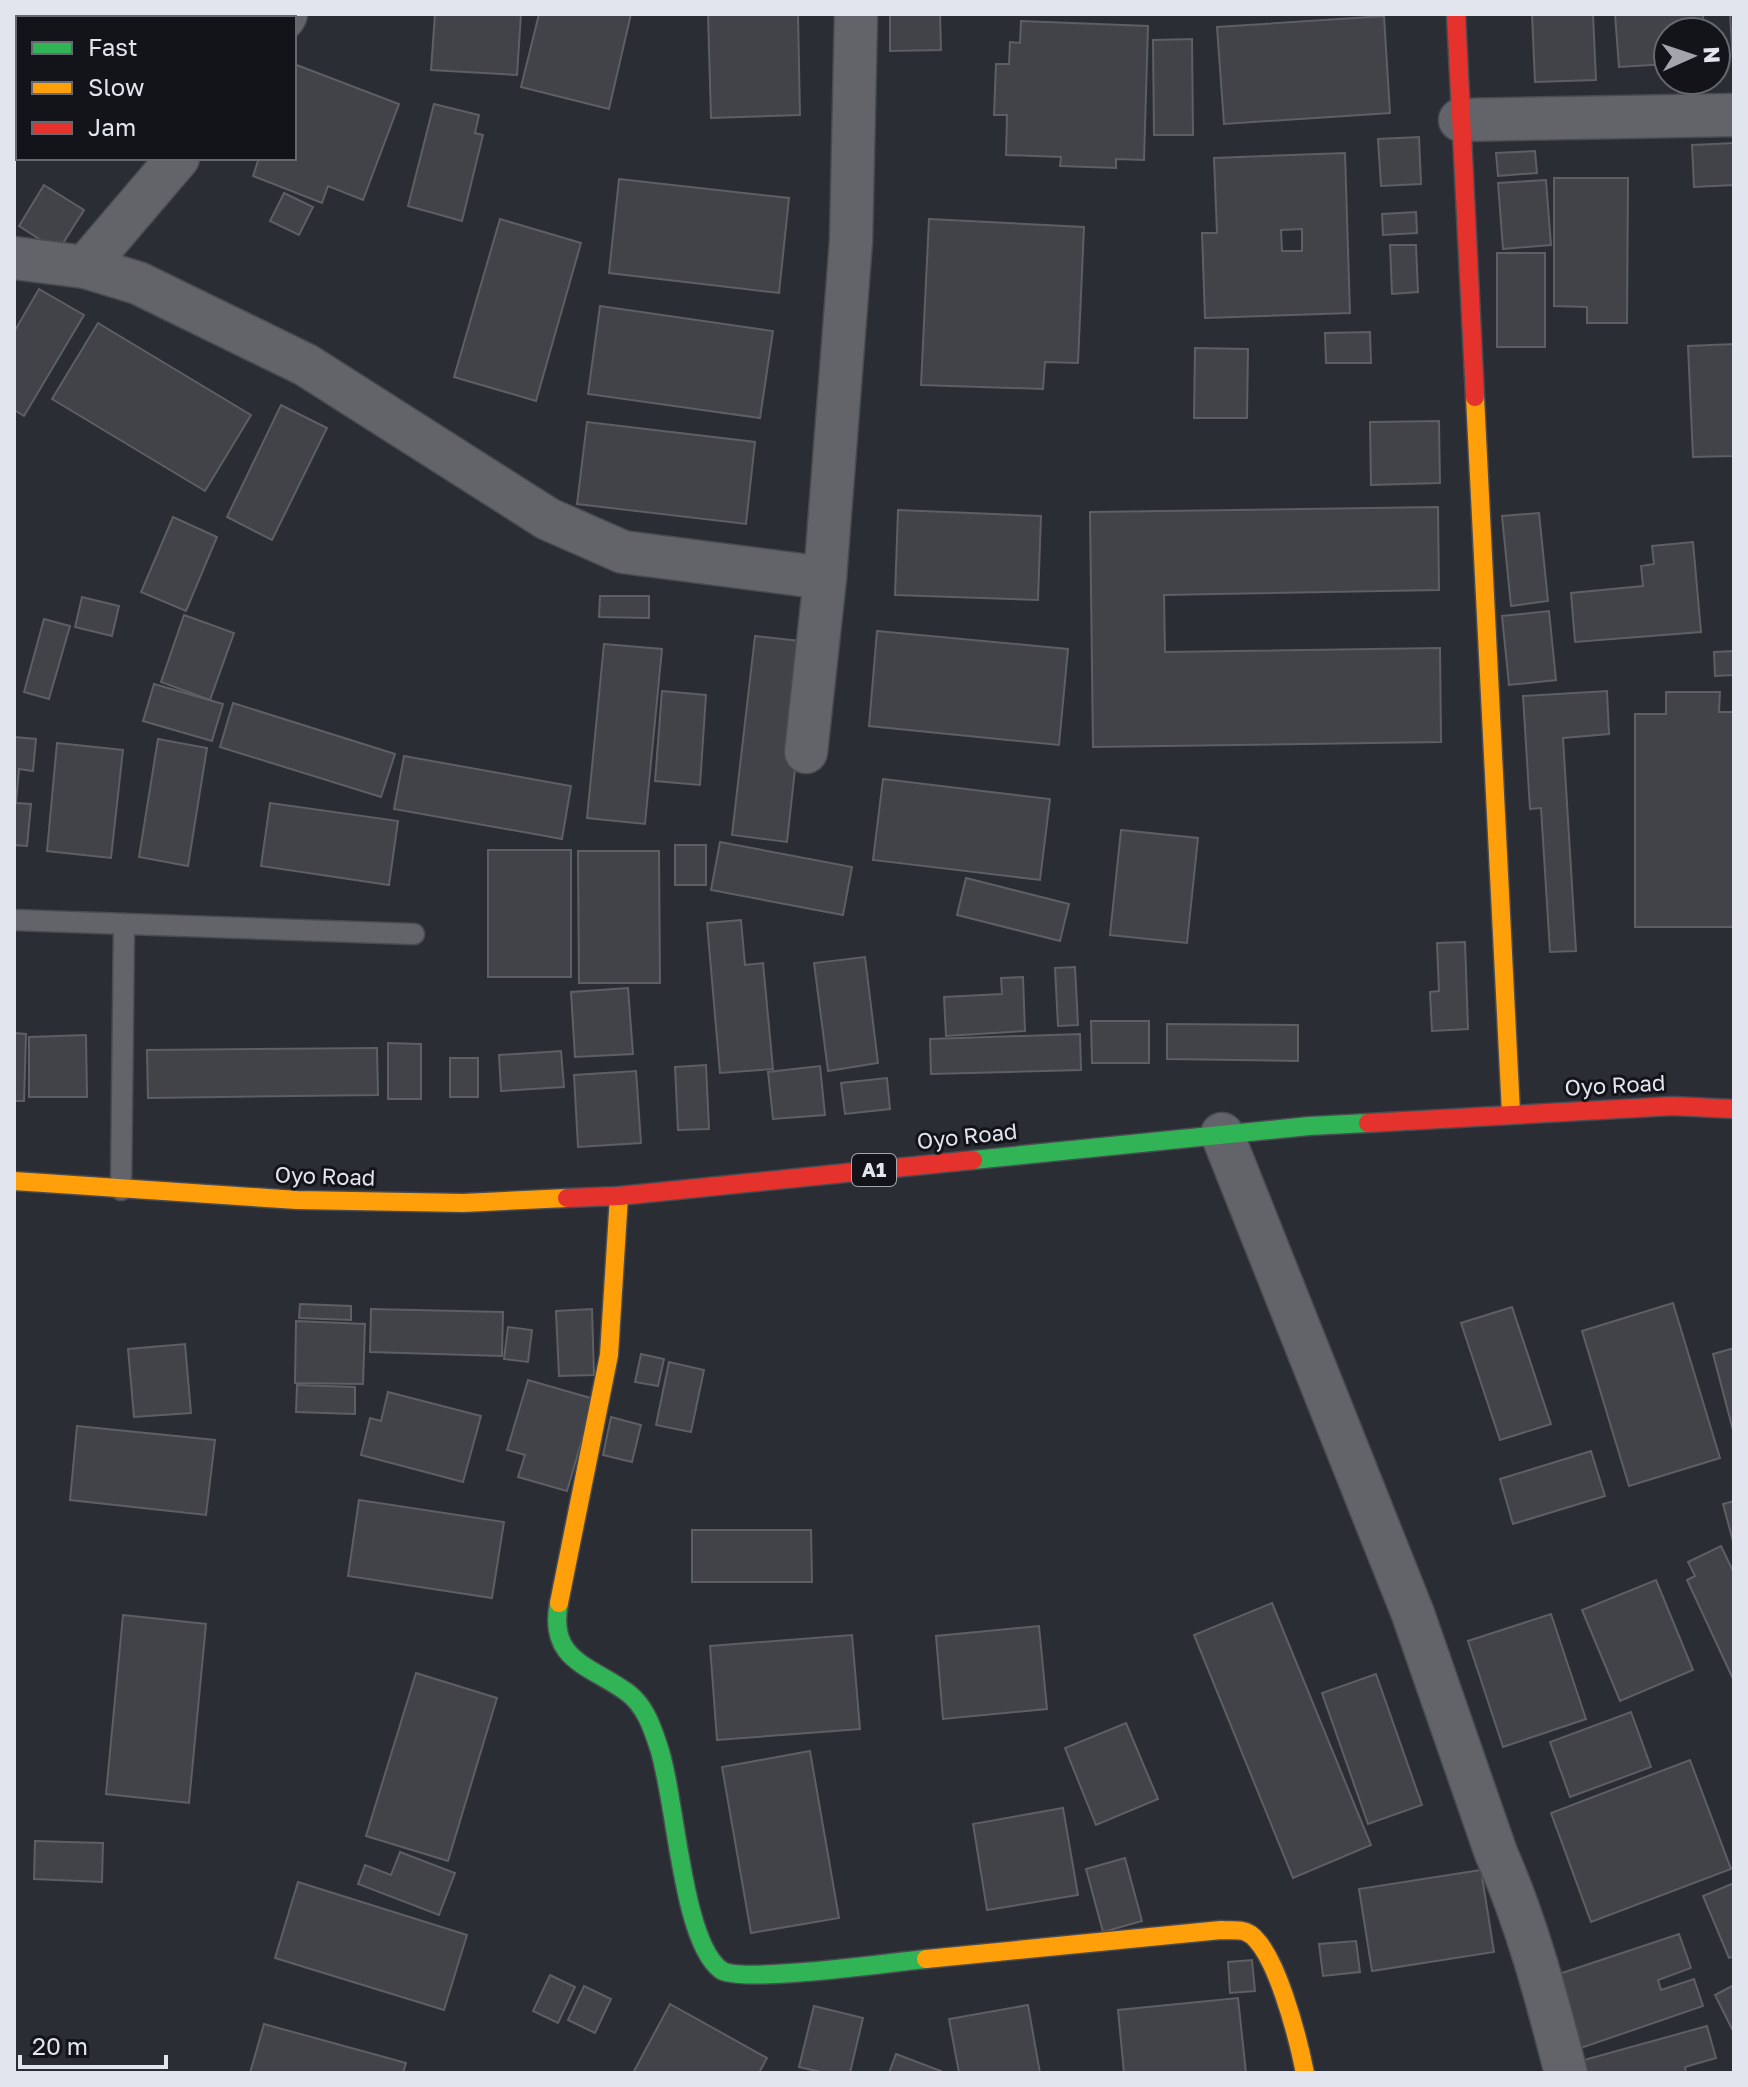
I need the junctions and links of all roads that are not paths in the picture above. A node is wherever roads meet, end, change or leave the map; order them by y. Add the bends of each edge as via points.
1 (856, 14) edge
2 (1456, 14) edge
3 (1734, 115) edge
4 (1460, 120) junction
5 (176, 160) edge
6 (14, 258) edge
7 (85, 267) junction
8 (825, 578) junction
9 (806, 752) dead end
10 (14, 920) edge
11 (124, 924) junction
12 (414, 934) dead end
13 (1734, 1109) edge
14 (1511, 1113) junction
15 (1222, 1134) junction
16 (14, 1181) edge
17 (121, 1190) junction
18 (619, 1196) junction
19 (1305, 2073) edge
20 (1566, 2073) edge

1 - 8 street via 851,241
2 - 4 main road
3 - 4 street
4 - 14 main road
5 - 7 street
6 - 7 street
7 - 8 street via 138,283 306,365 548,519 623,552
8 - 9 street
10 - 11 lane
11 - 12 lane
11 - 17 lane
13 - 14 main road, Oyo Road / A1 via 1673,1106
14 - 15 main road, Oyo Road / A1
15 - 18 main road, Oyo Road / A1
15 - 20 street via 1413,1614 1508,1881
16 - 17 main road, Oyo Road / A1
17 - 18 main road, Oyo Road / A1 via 463,1203
18 - 19 main road via 609,1355 557,1610 559,1641 570,1658 631,1695 649,1719 693,1916 708,1957 724,1972 758,1975 1221,1930 1246,1932 1264,1946 1297,2033

